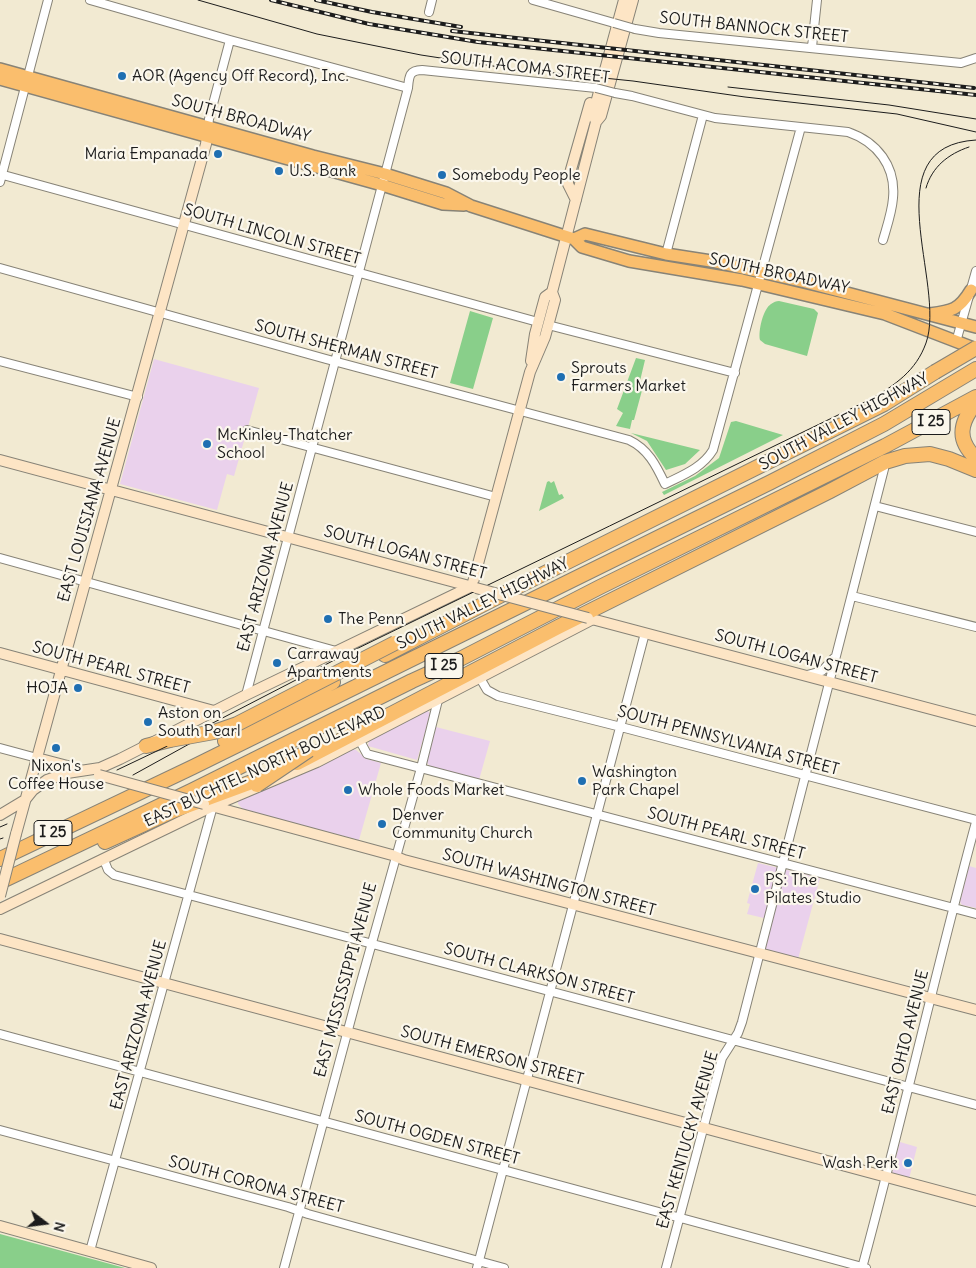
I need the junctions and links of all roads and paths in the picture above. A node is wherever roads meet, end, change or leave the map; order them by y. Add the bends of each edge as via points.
1 (48, 0) edge
2 (90, 0) edge
3 (432, 0) edge
4 (533, 0) edge
5 (624, 0) edge
6 (634, 0) edge
7 (817, 0) edge
8 (429, 12) dead end
9 (230, 40) junction
10 (812, 47) junction
11 (976, 58) edge
12 (0, 69) edge
13 (0, 79) edge
14 (27, 81) junction
15 (408, 88) junction
16 (595, 88) junction
17 (703, 115) junction
18 (596, 122) junction
19 (801, 127) junction
20 (208, 132) junction
21 (1, 176) edge
22 (383, 179) junction
23 (576, 200) junction
24 (184, 225) junction
25 (571, 237) junction
26 (883, 240) dead end
27 (666, 254) junction
28 (0, 268) edge
29 (976, 271) edge
30 (762, 272) junction
31 (358, 273) junction
32 (758, 284) junction
33 (971, 290) junction
34 (548, 294) junction
35 (160, 312) junction
36 (926, 315) junction
37 (538, 322) junction
38 (961, 324) junction
39 (548, 325) junction
40 (976, 327) edge
41 (956, 342) junction
42 (976, 349) edge
43 (334, 361) junction
44 (0, 362) edge
45 (975, 370) edge
46 (530, 372) junction
47 (734, 374) junction
48 (956, 380) junction
49 (138, 397) junction
50 (976, 397) edge
51 (976, 403) edge
52 (519, 411) junction
53 (247, 430) dead end
54 (312, 448) junction
55 (976, 458) edge
56 (0, 460) edge
57 (884, 469) dead end
58 (976, 470) edge
59 (112, 490) junction
60 (710, 490) junction
61 (496, 497) junction
62 (875, 506) junction
63 (976, 532) edge
64 (288, 538) junction
65 (0, 558) edge
66 (86, 581) junction
67 (524, 584) junction
68 (474, 587) junction
69 (600, 587) junction
70 (852, 596) junction
71 (590, 618) junction
72 (976, 627) edge
73 (263, 630) junction
74 (645, 633) junction
75 (336, 651) junction
76 (838, 652) junction
77 (0, 653) edge
78 (62, 670) junction
79 (804, 674) junction
80 (480, 678) junction
81 (830, 681) junction
82 (246, 695) junction
83 (438, 700) junction
84 (214, 711) junction
85 (976, 721) edge
86 (621, 726) junction
87 (360, 741) junction
88 (146, 746) junction
89 (0, 748) edge
90 (37, 758) junction
91 (421, 768) junction
92 (86, 771) junction
93 (806, 775) junction
94 (251, 789) junction
95 (25, 800) junction
96 (209, 805) junction
97 (106, 808) junction
98 (0, 815) edge
99 (598, 815) junction
100 (976, 821) edge
101 (396, 857) junction
102 (0, 858) edge
103 (104, 860) junction
104 (783, 864) junction
105 (0, 883) edge
106 (188, 894) junction
107 (0, 896) edge
108 (574, 904) junction
109 (954, 908) junction
110 (0, 909) edge
111 (976, 914) edge
112 (0, 939) edge
113 (372, 944) junction
114 (759, 953) junction
115 (165, 982) junction
116 (551, 992) junction
117 (931, 998) junction
118 (976, 1010) edge
119 (348, 1032) junction
120 (0, 1034) edge
121 (733, 1040) junction
122 (141, 1072) junction
123 (526, 1081) junction
124 (909, 1087) junction
125 (976, 1105) edge
126 (324, 1122) junction
127 (704, 1128) junction
128 (0, 1130) edge
129 (115, 1161) junction
130 (503, 1170) junction
131 (887, 1178) junction
132 (976, 1202) edge
133 (299, 1211) junction
134 (679, 1218) junction
135 (0, 1226) edge
136 (90, 1252) junction
137 (478, 1265) edge
138 (151, 1268) edge
139 (284, 1268) edge
140 (504, 1268) edge
141 (666, 1268) edge
142 (864, 1268) edge

1 - 14 street
2 - 9 street
3 - 8 street
4 - 10 street, SOUTH BANNOCK STREET, bridge via 635,28
5 - 18 street via 593,114
6 - 18 street via 602,116
7 - 10 street
9 - 15 street
9 - 20 street
10 - 11 street, SOUTH BANNOCK STREET via 961,62
12 - 14 main road, SOUTH BROADWAY
13 - 14 main road, SOUTH BROADWAY
14 - 20 main road, SOUTH BROADWAY
14 - 21 street
15 - 16 street, SOUTH ACOMA STREET via 411,72 422,70
15 - 22 street, EAST ARIZONA AVENUE
16 - 17 street, SOUTH ACOMA STREET, bridge
16 - 23 street via 568,180
17 - 19 street, SOUTH ACOMA STREET
17 - 27 street
18 - 23 street
19 - 26 street, SOUTH ACOMA STREET via 848,132 866,140 880,153 890,170 894,190
19 - 30 street
20 - 22 main road, SOUTH BROADWAY
20 - 24 street, EAST LOUISIANA AVENUE
21 - 24 street, SOUTH LINCOLN STREET
22 - 25 main road, SOUTH BROADWAY via 443,204 471,206
22 - 31 street, EAST ARIZONA AVENUE
23 - 25 street
24 - 31 street, SOUTH LINCOLN STREET
24 - 35 street, EAST LOUISIANA AVENUE
25 - 27 main road, SOUTH BROADWAY via 585,234
25 - 32 main road, SOUTH BROADWAY via 582,247 629,261
25 - 34 street
27 - 30 main road, SOUTH BROADWAY
28 - 35 street, SOUTH SHERMAN STREET
29 - 33 street
30 - 32 street
30 - 36 main road, SOUTH BROADWAY
31 - 37 street, SOUTH LINCOLN STREET
31 - 43 street, EAST ARIZONA AVENUE
32 - 41 main road, SOUTH BROADWAY via 885,314
32 - 47 street
33 - 36 main road via 955,309
33 - 38 street
34 - 37 street
34 - 39 street via 555,300
35 - 43 street, SOUTH SHERMAN STREET
35 - 49 street, EAST LOUISIANA AVENUE
36 - 38 main road, SOUTH BROADWAY
37 - 46 street
38 - 40 main road, SOUTH BROADWAY
38 - 41 street
39 - 46 street
39 - 47 street
41 - 42 main road, SOUTH BROADWAY
42 - 60 highway, bridge via 884,404
43 - 52 street, SOUTH SHERMAN STREET
43 - 54 street, EAST ARIZONA AVENUE
44 - 49 street
45 - 48 highway, SOUTH VALLEY HIGHWAY / I 25
46 - 52 street
47 - 52 street, SOUTH SHERMAN STREET via 709,457 693,470 664,484 648,454 634,442
48 - 60 highway via 842,436
48 - 97 highway, SOUTH VALLEY HIGHWAY / I 25 via 884,424 771,482
49 - 59 street, EAST LOUISIANA AVENUE
50 - 69 highway, I 25 via 798,490
51 - 55 highway via 964,423 962,437
52 - 61 street
53 - 54 street
54 - 61 street
54 - 64 street, EAST ARIZONA AVENUE
56 - 59 street, SOUTH LOGAN STREET
57 - 62 street, EAST KENTUCKY AVENUE
58 - 105 highway via 930,454 885,462 300,762 173,811 57,864
59 - 64 street, SOUTH LOGAN STREET
59 - 66 street, EAST LOUISIANA AVENUE
60 - 67 highway
61 - 68 street
62 - 63 street
62 - 70 street, EAST KENTUCKY AVENUE
64 - 68 street, SOUTH LOGAN STREET
64 - 73 street, EAST ARIZONA AVENUE
65 - 66 street
66 - 73 street
66 - 78 street, EAST LOUISIANA AVENUE
67 - 88 highway, bridge via 395,643 237,724
67 - 97 highway via 339,679
68 - 71 street, SOUTH LOGAN STREET, bridge
68 - 75 street
69 - 94 highway, bridge via 587,603 309,750
69 - 105 highway, I 25 via 460,659
70 - 72 street
70 - 76 street, EAST KENTUCKY AVENUE
71 - 74 street, SOUTH LOGAN STREET
71 - 80 street, EAST BUCHTEL NORTH BOULEVARD
73 - 75 street
73 - 82 street, EAST ARIZONA AVENUE
74 - 79 street, SOUTH LOGAN STREET
74 - 86 street
75 - 82 street
76 - 79 street via 822,671
76 - 81 street, EAST KENTUCKY AVENUE
77 - 78 street, SOUTH PEARL STREET
78 - 84 street, SOUTH PEARL STREET
78 - 90 street, EAST LOUISIANA AVENUE
79 - 81 street, SOUTH LOGAN STREET
80 - 83 street, EAST BUCHTEL NORTH BOULEVARD
80 - 86 street, SOUTH PENNSYLVANIA STREET via 486,690 493,694
81 - 85 street, SOUTH LOGAN STREET
81 - 93 street, EAST KENTUCKY AVENUE
82 - 84 street
83 - 87 street, EAST BUCHTEL NORTH BOULEVARD
83 - 91 street, EAST MISSISSIPPI AVENUE
84 - 88 street
86 - 93 street, SOUTH PENNSYLVANIA STREET
86 - 99 street
87 - 91 street, SOUTH PEARL STREET via 367,754
87 - 94 street, EAST BUCHTEL NORTH BOULEVARD
88 - 92 street via 105,766
89 - 90 street, SOUTH WASHINGTON STREET
90 - 92 street, SOUTH WASHINGTON STREET
90 - 95 street, EAST LOUISIANA AVENUE
91 - 99 street, SOUTH PEARL STREET
91 - 101 street, EAST MISSISSIPPI AVENUE
92 - 95 street via 47,780
92 - 96 street, SOUTH WASHINGTON STREET, bridge
93 - 100 street, SOUTH PENNSYLVANIA STREET
93 - 104 street, EAST KENTUCKY AVENUE
94 - 96 street, EAST BUCHTEL NORTH BOULEVARD
95 - 98 street
95 - 107 street, EAST LOUISIANA AVENUE, bridge
96 - 101 street, SOUTH WASHINGTON STREET
96 - 103 street, EAST BUCHTEL NORTH BOULEVARD
96 - 106 street, EAST ARIZONA AVENUE
97 - 102 highway, SOUTH VALLEY HIGHWAY / I 25
99 - 104 street, SOUTH PEARL STREET
99 - 108 street
100 - 109 street, EAST OHIO AVENUE
101 - 108 street, SOUTH WASHINGTON STREET
101 - 113 street, EAST MISSISSIPPI AVENUE
103 - 106 street, SOUTH CLARKSON STREET via 114,875
103 - 110 street, EAST BUCHTEL NORTH BOULEVARD
104 - 109 street, SOUTH PEARL STREET
104 - 114 street, EAST KENTUCKY AVENUE
106 - 113 street, SOUTH CLARKSON STREET
106 - 115 street, EAST ARIZONA AVENUE
108 - 114 street, SOUTH WASHINGTON STREET
108 - 116 street
109 - 111 street, SOUTH PEARL STREET
109 - 117 street, EAST OHIO AVENUE
112 - 115 street, SOUTH EMERSON STREET
113 - 116 street, SOUTH CLARKSON STREET
113 - 119 street, EAST MISSISSIPPI AVENUE
114 - 117 street, SOUTH WASHINGTON STREET
114 - 121 street, EAST KENTUCKY AVENUE via 742,1022
115 - 119 street, SOUTH EMERSON STREET
115 - 122 street, EAST ARIZONA AVENUE
116 - 121 street, SOUTH CLARKSON STREET
116 - 123 street
117 - 118 street, SOUTH WASHINGTON STREET
117 - 124 street, EAST OHIO AVENUE
119 - 123 street, SOUTH EMERSON STREET
119 - 126 street, EAST MISSISSIPPI AVENUE
120 - 122 street, SOUTH OGDEN STREET
121 - 124 street, SOUTH CLARKSON STREET
121 - 127 street, EAST KENTUCKY AVENUE via 722,1058
122 - 126 street, SOUTH OGDEN STREET
122 - 129 street, EAST ARIZONA AVENUE
123 - 127 street, SOUTH EMERSON STREET
123 - 130 street
124 - 125 street, SOUTH CLARKSON STREET
124 - 131 street, EAST OHIO AVENUE
126 - 130 street, SOUTH OGDEN STREET
126 - 133 street, EAST MISSISSIPPI AVENUE
127 - 131 street, SOUTH EMERSON STREET
127 - 134 street, EAST KENTUCKY AVENUE
128 - 129 street, SOUTH CORONA STREET
129 - 133 street, SOUTH CORONA STREET
129 - 136 street, EAST ARIZONA AVENUE
130 - 134 street, SOUTH OGDEN STREET
130 - 137 street
131 - 132 street, SOUTH EMERSON STREET
131 - 142 street, EAST OHIO AVENUE
133 - 137 street, SOUTH CORONA STREET
133 - 139 street, EAST MISSISSIPPI AVENUE
134 - 141 street, EAST KENTUCKY AVENUE
134 - 142 street, SOUTH OGDEN STREET
135 - 136 street
136 - 138 street
137 - 140 street, SOUTH CORONA STREET

